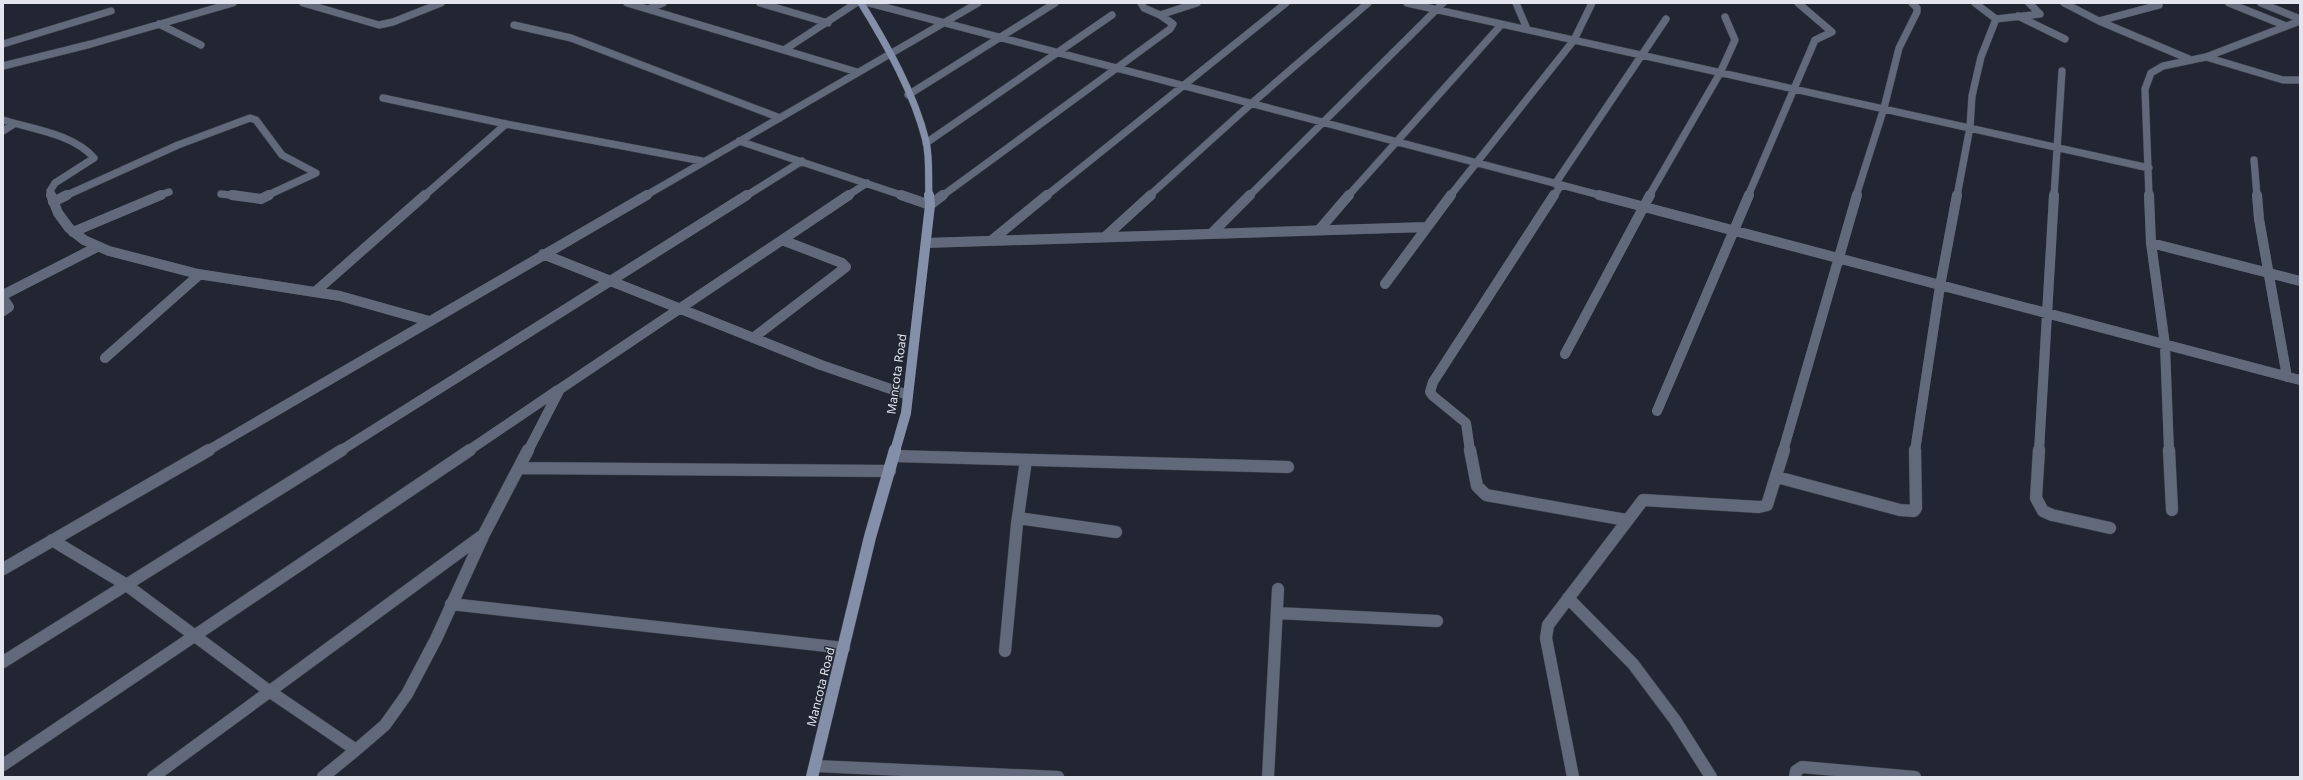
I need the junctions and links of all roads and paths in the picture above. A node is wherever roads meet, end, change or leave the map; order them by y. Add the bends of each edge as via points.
1 (202, 3) edge
2 (233, 3) edge
3 (303, 3) edge
4 (441, 3) edge
5 (627, 3) edge
6 (662, 3) edge
7 (760, 3) edge
8 (856, 3) edge
9 (861, 3) edge
10 (869, 3) edge
11 (899, 3) edge
12 (978, 3) edge
13 (1056, 3) edge
14 (1140, 3) edge
15 (1198, 3) edge
16 (1286, 3) edge
17 (1368, 3) edge
18 (1407, 3) edge
19 (1443, 3) edge
20 (1516, 3) edge
21 (1592, 3) edge
22 (1798, 3) edge
23 (1912, 3) edge
24 (1975, 3) edge
25 (2029, 3) edge
26 (2064, 3) edge
27 (2230, 3) edge
28 (2261, 3) edge
29 (2159, 5) dead end
30 (214, 8) junction
31 (890, 8) junction
32 (648, 9) junction
33 (1438, 10) junction
34 (111, 11) dead end
35 (1112, 15) dead end
36 (1160, 15) junction
37 (2018, 16) junction
38 (1725, 18) dead end
39 (1666, 19) dead end
40 (1996, 19) junction
41 (2300, 20) edge
42 (2100, 21) junction
43 (945, 22) junction
44 (828, 23) junction
45 (159, 24) junction
46 (514, 25) dead end
47 (1501, 25) junction
48 (2286, 26) junction
49 (1527, 29) junction
50 (1000, 37) junction
51 (2065, 39) dead end
52 (1574, 40) junction
53 (3, 44) edge
54 (201, 45) dead end
55 (784, 50) junction
56 (891, 52) junction
57 (1060, 52) junction
58 (1643, 56) junction
59 (2206, 57) junction
60 (2189, 59) junction
61 (3, 66) edge
62 (1118, 68) junction
63 (2062, 71) dead end
64 (857, 72) junction
65 (1720, 73) junction
66 (2300, 80) edge
67 (1185, 86) junction
68 (1793, 88) junction
69 (908, 95) junction
70 (383, 98) dead end
71 (1252, 104) junction
72 (1884, 108) junction
73 (780, 118) junction
74 (3, 120) edge
75 (1321, 123) junction
76 (14, 124) junction
77 (506, 124) junction
78 (1970, 127) junction
79 (3, 131) edge
80 (738, 141) junction
81 (1395, 142) junction
82 (926, 143) junction
83 (2059, 147) junction
84 (2254, 160) dead end
85 (702, 161) junction
86 (802, 161) junction
87 (1476, 162) junction
88 (2149, 168) junction
89 (867, 183) junction
90 (1558, 185) junction
91 (169, 192) dead end
92 (221, 194) dead end
93 (53, 202) junction
94 (930, 205) junction
95 (1644, 206) junction
96 (1427, 227) junction
97 (1319, 230) junction
98 (1735, 231) junction
99 (73, 232) junction
100 (1212, 233) junction
101 (1106, 236) junction
102 (782, 240) junction
103 (992, 240) junction
104 (926, 243) junction
105 (2150, 243) junction
106 (97, 247) junction
107 (543, 254) junction
108 (1837, 259) junction
109 (2269, 274) junction
110 (199, 275) junction
111 (612, 281) junction
112 (2300, 281) edge
113 (1384, 284) dead end
114 (1940, 286) junction
115 (315, 292) junction
116 (679, 309) junction
117 (3, 311) edge
118 (2046, 315) junction
119 (429, 321) junction
120 (752, 338) junction
121 (2165, 345) junction
122 (1565, 354) dead end
123 (106, 358) dead end
124 (2287, 377) junction
125 (2300, 380) edge
126 (560, 389) junction
127 (908, 395) junction
128 (1657, 411) dead end
129 (894, 456) junction
130 (1026, 460) junction
131 (1288, 467) dead end
132 (519, 468) junction
133 (890, 471) junction
134 (1777, 477) junction
135 (2172, 510) dead end
136 (1018, 518) junction
137 (1626, 520) junction
138 (2110, 528) dead end
139 (1116, 532) dead end
140 (484, 534) junction
141 (52, 540) junction
142 (3, 569) edge
143 (125, 584) junction
144 (1278, 589) dead end
145 (1568, 598) junction
146 (452, 604) junction
147 (1277, 613) junction
148 (1437, 621) dead end
149 (194, 636) junction
150 (844, 648) junction
151 (1005, 651) dead end
152 (3, 662) edge
153 (269, 691) junction
154 (356, 750) junction
155 (3, 765) edge
156 (814, 772) edge
157 (153, 777) edge
158 (323, 777) edge
159 (1058, 777) edge
160 (1268, 777) edge
161 (1573, 777) edge
162 (1711, 777) edge
163 (1795, 777) edge
164 (1915, 777) edge

1 - 30 street
2 - 30 street
3 - 4 street via 379,25
5 - 32 street
6 - 32 street
7 - 44 street
8 - 44 street
9 - 56 main road, Mancota Road
10 - 31 street
11 - 31 street
12 - 43 street
13 - 50 street
14 - 36 street via 1144,8
15 - 36 street
16 - 67 street
17 - 71 street
18 - 33 street
19 - 33 street
20 - 49 street
21 - 52 street
22 - 68 street via 1832,32 1815,40
23 - 72 street via 1917,12 1899,48
24 - 40 street
25 - 37 street via 2040,14
26 - 42 street
27 - 48 street
28 - 41 street
29 - 42 street
30 - 45 street
31 - 43 street
32 - 55 street
33 - 47 street
33 - 75 street
34 - 53 street
35 - 57 street
36 - 62 street via 1171,21 1172,27
37 - 40 street
37 - 51 street
38 - 65 street via 1735,40
39 - 58 street
40 - 78 street via 1981,57 1972,96
41 - 48 street
42 - 60 street
43 - 50 street
43 - 56 street
44 - 55 street
45 - 54 street
45 - 61 street
46 - 73 street via 586,43
47 - 49 street
47 - 81 street
48 - 59 street
49 - 52 street
50 - 57 street
50 - 69 street
52 - 58 street
52 - 87 street
55 - 64 street
56 - 64 street
56 - 69 main road, Mancota Road
57 - 62 street
57 - 82 street
58 - 65 street
58 - 90 street
59 - 60 street
59 - 66 street via 2283,80
60 - 88 street via 2155,70 2148,79 2145,88
62 - 67 street
62 - 94 street
63 - 83 street
64 - 73 street
65 - 68 street
65 - 95 street
67 - 71 street
67 - 103 street
68 - 72 street
68 - 98 street
69 - 82 main road, Mancota Road
70 - 77 street
71 - 75 street
71 - 101 street
72 - 78 street
72 - 108 street
73 - 80 street
74 - 76 street
75 - 81 street
75 - 100 street
76 - 79 street
76 - 93 street via 61,138 92,154 94,158 51,187
77 - 85 street
77 - 115 street
78 - 83 street
78 - 114 street
80 - 85 street
80 - 86 street
81 - 87 street
81 - 97 street
82 - 94 main road, Mancota Road
83 - 88 street
83 - 118 street
84 - 109 street via 2259,220
85 - 107 street
86 - 89 street
86 - 111 street
87 - 90 street
87 - 96 street
88 - 105 street
89 - 94 street
89 - 102 street
90 - 95 street
90 - 137 street via 1433,382 1430,392 1466,423 1475,480 1486,495
91 - 99 street
92 - 93 street via 261,199 316,173 282,155 256,120 250,118 178,145
93 - 99 street via 65,224
94 - 104 main road, Mancota Road
95 - 98 street
95 - 122 street
96 - 97 street
96 - 113 street
97 - 100 street
98 - 108 street
98 - 128 street
99 - 106 street
100 - 101 street
101 - 103 street
102 - 116 street
102 - 120 street via 846,267
103 - 104 street
104 - 127 main road, Mancota Road
105 - 109 street
105 - 121 street
106 - 110 street via 133,259
106 - 117 street via 7,294 3,298 9,307
107 - 111 street
107 - 119 street
108 - 114 street
108 - 134 street
109 - 112 street
109 - 124 street
110 - 115 street
110 - 123 street
111 - 116 street
111 - 143 street
114 - 118 street
114 - 134 street via 1915,447 1914,511 1900,510
115 - 119 street via 375,305
116 - 120 street
116 - 126 street
118 - 121 street
118 - 138 street via 2036,498 2043,511 2052,515
119 - 141 street
120 - 127 street
121 - 124 street
121 - 135 street
124 - 125 street
126 - 132 street
126 - 149 street
127 - 129 main road, Mancota Road via 906,413
129 - 130 street
129 - 133 main road, Mancota Road
130 - 131 street
130 - 136 street
132 - 133 street
132 - 140 street
133 - 150 main road, Mancota Road via 870,537
134 - 137 street via 1769,502 1763,507 1648,500 1638,504
136 - 139 street
136 - 151 street
137 - 145 street
140 - 146 street
140 - 153 street
141 - 142 street
141 - 143 street
143 - 149 street
143 - 152 street
144 - 147 street
145 - 161 street via 1548,625 1546,638
145 - 162 street via 1633,664 1675,720
146 - 150 street
146 - 154 street via 397,710 385,725
147 - 148 street
147 - 160 street
149 - 153 street
149 - 155 street
150 - 156 main road, Mancota Road
153 - 154 street
153 - 157 street
154 - 158 street
156 - 159 street
163 - 164 street via 1796,771 1802,767

